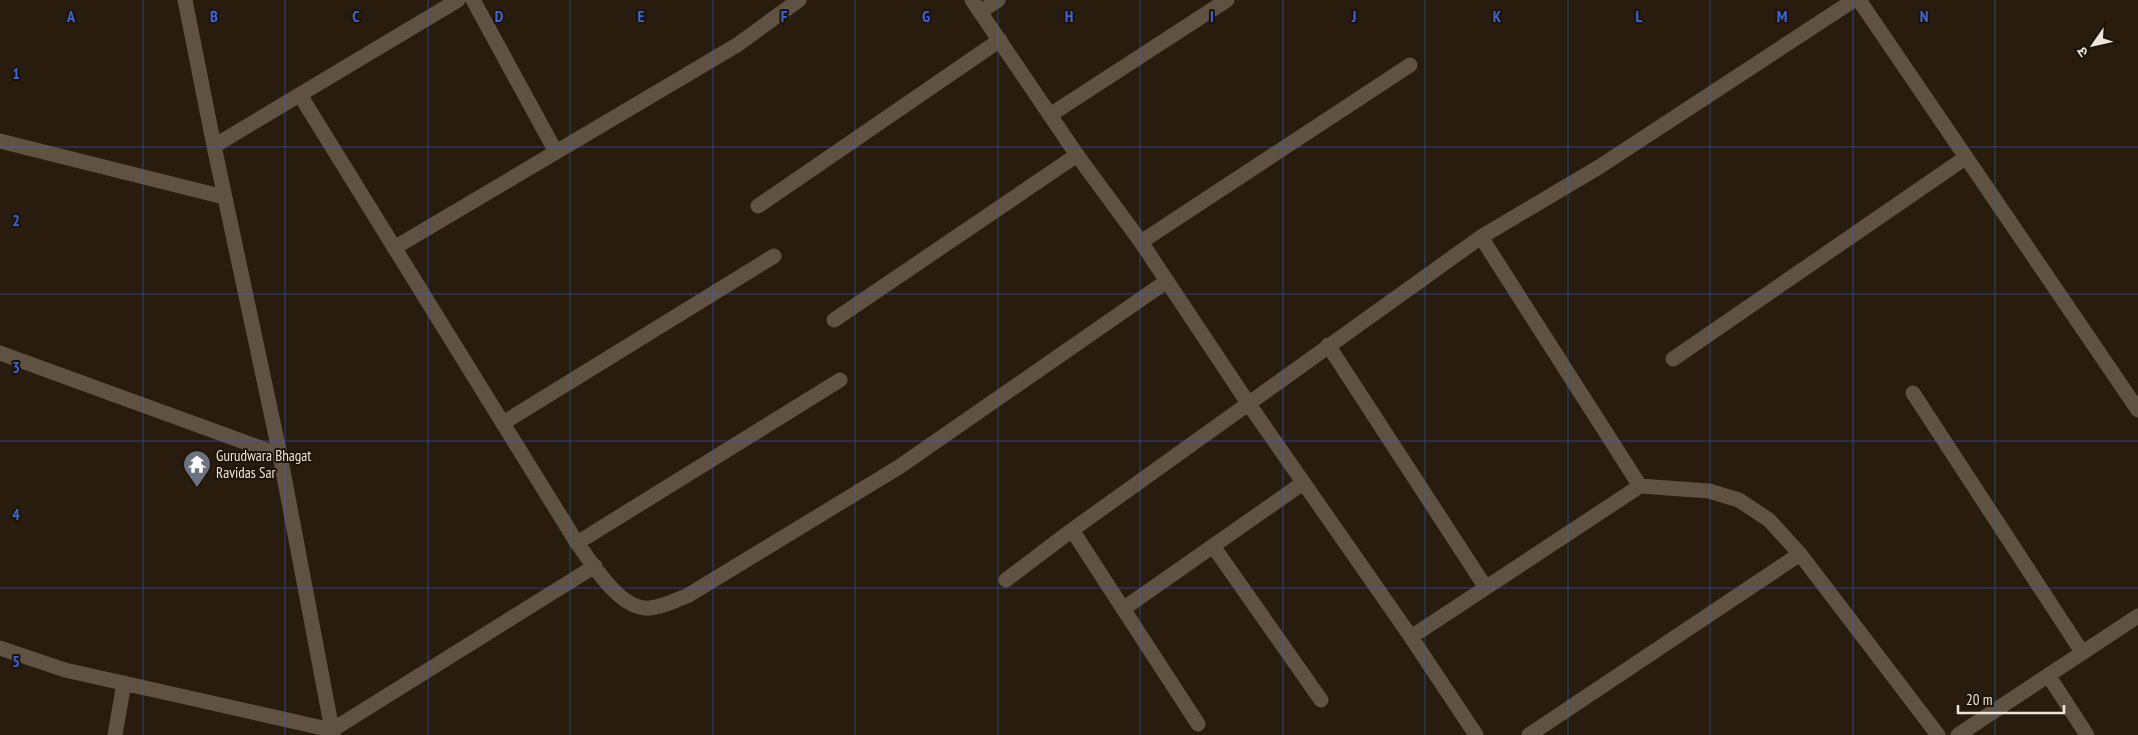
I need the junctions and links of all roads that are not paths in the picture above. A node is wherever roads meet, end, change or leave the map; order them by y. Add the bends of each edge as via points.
1 (185, 0) edge
2 (458, 0) edge
3 (473, 0) edge
4 (799, 0) edge
5 (998, 0) edge
6 (1228, 0) edge
7 (1854, 0) edge
8 (1859, 0) edge
9 (976, 6) edge
10 (1000, 40) junction
11 (1410, 66) dead end
12 (300, 95) junction
13 (1050, 115) junction
14 (0, 141) edge
15 (214, 146) junction
16 (556, 152) junction
17 (1077, 155) junction
18 (1965, 158) junction
19 (224, 197) junction
20 (758, 206) dead end
21 (1481, 237) junction
22 (1141, 242) junction
23 (394, 248) junction
24 (774, 256) dead end
25 (1167, 281) junction
26 (834, 320) dead end
27 (1328, 345) junction
28 (0, 353) edge
29 (1673, 359) dead end
30 (840, 380) dead end
31 (1912, 393) dead end
32 (1248, 403) junction
33 (2138, 410) edge
34 (503, 423) junction
35 (280, 456) junction
36 (1303, 483) junction
37 (1640, 486) junction
38 (1072, 530) junction
39 (577, 543) junction
40 (1213, 546) junction
41 (1800, 554) junction
42 (595, 566) junction
43 (1006, 580) dead end
44 (1486, 588) junction
45 (1123, 609) junction
46 (2138, 616) edge
47 (1411, 637) junction
48 (0, 648) edge
49 (2082, 652) junction
50 (2048, 675) junction
51 (124, 683) junction
52 (1321, 700) dead end
53 (1198, 724) dead end
54 (332, 733) edge
55 (115, 735) edge
56 (1476, 735) edge
57 (1529, 735) edge
58 (1938, 735) edge
59 (1958, 735) edge
60 (2087, 735) edge

1 - 15 street
2 - 12 street
3 - 16 street
4 - 16 street via 737,45
5 - 9 street
6 - 13 street
7 - 21 street via 1599,167
8 - 18 street
9 - 10 street
10 - 13 street
10 - 20 street
11 - 22 street
12 - 15 street
12 - 23 street
13 - 17 street
14 - 19 street
15 - 19 street
16 - 23 street
17 - 22 street
17 - 26 street
18 - 29 street
18 - 33 street
19 - 35 street
21 - 27 street
21 - 37 street
22 - 25 street
23 - 34 street
24 - 34 street
25 - 32 street
25 - 42 street via 898,467 687,596 649,608 634,606 614,591
27 - 32 street
27 - 44 street
28 - 35 street
30 - 39 street
31 - 49 street
32 - 36 street
32 - 38 street
34 - 39 street
35 - 54 street
36 - 40 street
36 - 47 street
37 - 41 street via 1709,491 1738,500 1769,520
37 - 44 street
38 - 43 street
38 - 45 street
39 - 42 street
40 - 45 street
40 - 52 street
41 - 57 street
41 - 58 street
42 - 54 street
44 - 47 street
45 - 53 street
46 - 49 street
47 - 56 street
48 - 51 street via 65,670
49 - 50 street
50 - 59 street
50 - 60 street
51 - 54 street
51 - 55 street

